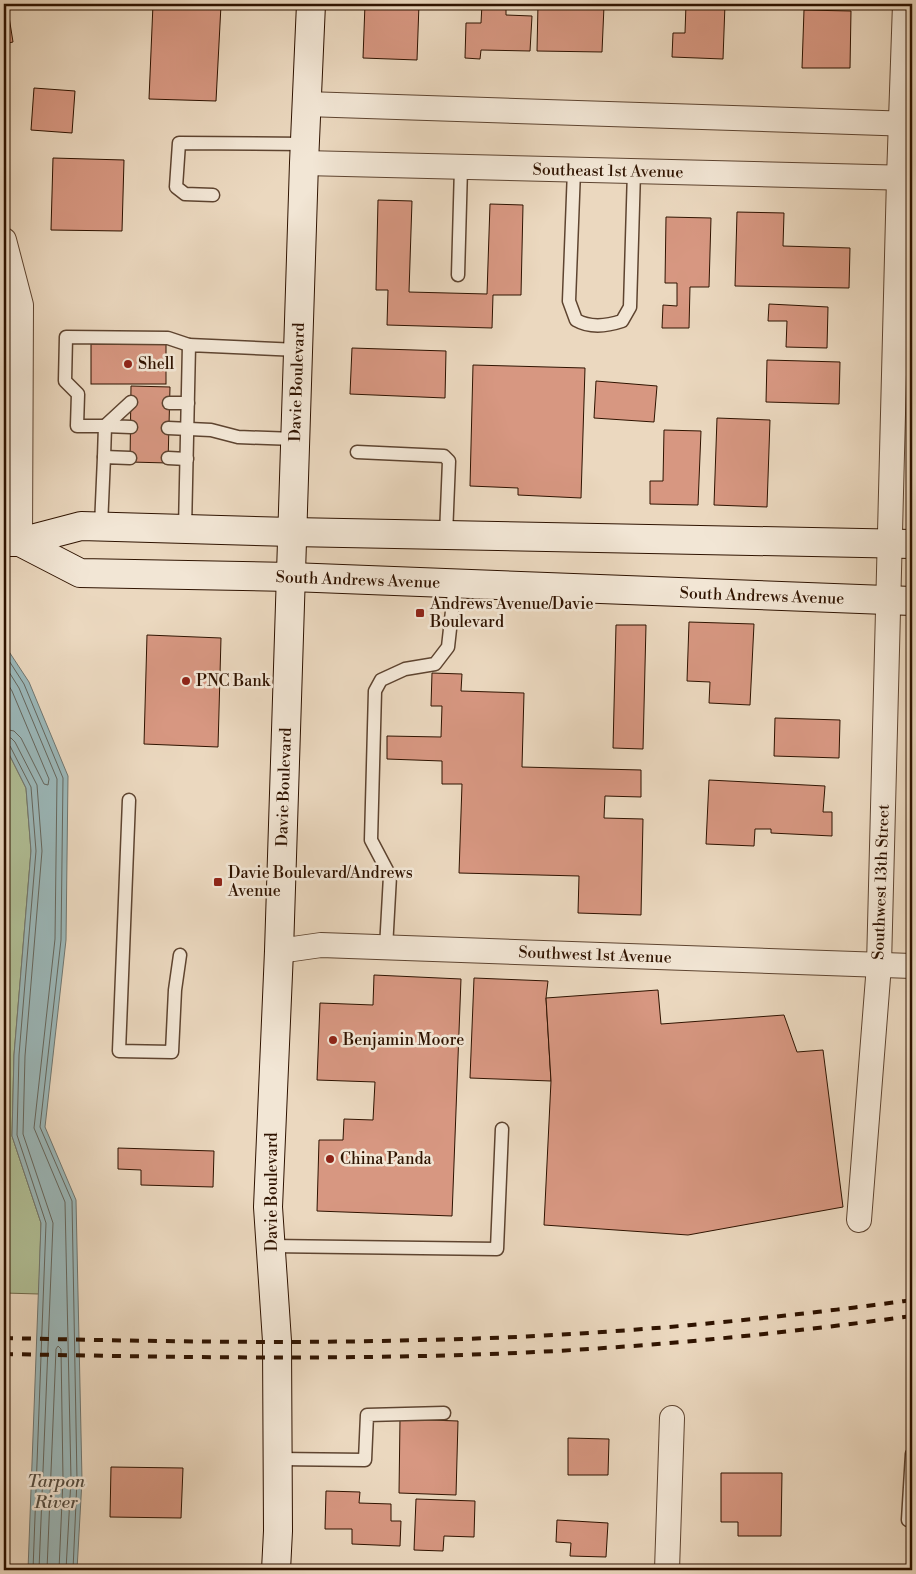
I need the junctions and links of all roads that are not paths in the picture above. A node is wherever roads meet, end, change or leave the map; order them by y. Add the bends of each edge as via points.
1 (310, 4) edge
2 (905, 4) edge
3 (306, 104) junction
4 (907, 124) edge
5 (304, 154) junction
6 (461, 167) junction
7 (574, 170) junction
8 (634, 171) junction
9 (906, 178) edge
10 (213, 195) dead end
11 (4, 240) edge
12 (458, 275) dead end
13 (189, 345) junction
14 (298, 350) junction
15 (131, 402) dead end
16 (169, 403) dead end
17 (188, 403) junction
18 (105, 426) junction
19 (131, 427) dead end
20 (168, 428) dead end
21 (188, 428) junction
22 (295, 439) junction
23 (357, 452) dead end
24 (104, 457) junction
25 (130, 458) dead end
26 (168, 458) dead end
27 (187, 459) junction
28 (101, 526) junction
29 (185, 529) junction
30 (292, 532) junction
31 (446, 535) junction
32 (12, 542) edge
33 (901, 544) edge
34 (291, 577) junction
35 (455, 584) junction
36 (900, 601) edge
37 (129, 800) dead end
38 (386, 948) junction
39 (279, 952) junction
40 (180, 955) dead end
41 (879, 966) junction
42 (912, 966) edge
43 (502, 1128) dead end
44 (859, 1220) dead end
45 (271, 1246) junction
46 (444, 1413) dead end
47 (672, 1418) dead end
48 (912, 1454) edge
49 (278, 1459) junction
50 (912, 1520) edge
51 (276, 1570) edge
52 (667, 1570) edge

1 - 3 main road, Davie Boulevard
2 - 4 street, Southwest 13th Street
3 - 4 street
3 - 5 main road, Davie Boulevard
4 - 9 street, Southwest 13th Street
5 - 6 street, Southeast 1st Avenue
5 - 10 lane via 178,143 176,187 185,194
5 - 14 main road, Davie Boulevard
6 - 7 street, Southeast 1st Avenue
6 - 12 lane
7 - 8 street, Southeast 1st Avenue
7 - 8 lane via 569,301 576,320 584,324 609,325 622,321 630,306
8 - 9 street, Southeast 1st Avenue
9 - 33 street, Southwest 13th Street
11 - 32 street via 21,305
13 - 14 lane
13 - 17 lane
13 - 18 lane via 168,338 66,337 65,381 78,394 77,426
14 - 22 main road, Davie Boulevard
15 - 18 lane
16 - 17 lane
17 - 21 lane
18 - 19 lane
18 - 24 lane
20 - 21 lane
21 - 22 lane via 238,437
21 - 27 lane
22 - 30 main road, Davie Boulevard
23 - 31 lane via 444,456 449,461
24 - 25 lane
24 - 28 lane
26 - 27 lane
27 - 29 lane
28 - 29 main road
28 - 32 main road via 81,526
29 - 30 main road
30 - 31 main road
30 - 34 main road, Davie Boulevard
31 - 33 main road
32 - 34 main road, South Andrews Avenue via 80,573
33 - 36 street, Southwest 13th Street
34 - 35 main road, South Andrews Avenue
34 - 39 main road, Davie Boulevard
35 - 36 main road, South Andrews Avenue
35 - 38 lane via 448,647 435,664 405,669 382,680 375,691 371,840 390,876
36 - 41 street, Southwest 13th Street
37 - 40 lane via 119,1051 172,1052
38 - 39 street, Southwest 1st Avenue via 321,945
38 - 41 street, Southwest 1st Avenue
39 - 45 main road, Davie Boulevard via 269,1198
41 - 42 street, Southwest 1st Avenue
41 - 44 street, Southwest 13th Street
43 - 45 lane via 497,1249
45 - 49 main road, Davie Boulevard via 277,1341
46 - 49 lane via 367,1415 365,1460
47 - 52 street
48 - 50 lane via 908,1520
49 - 51 main road, Davie Boulevard

